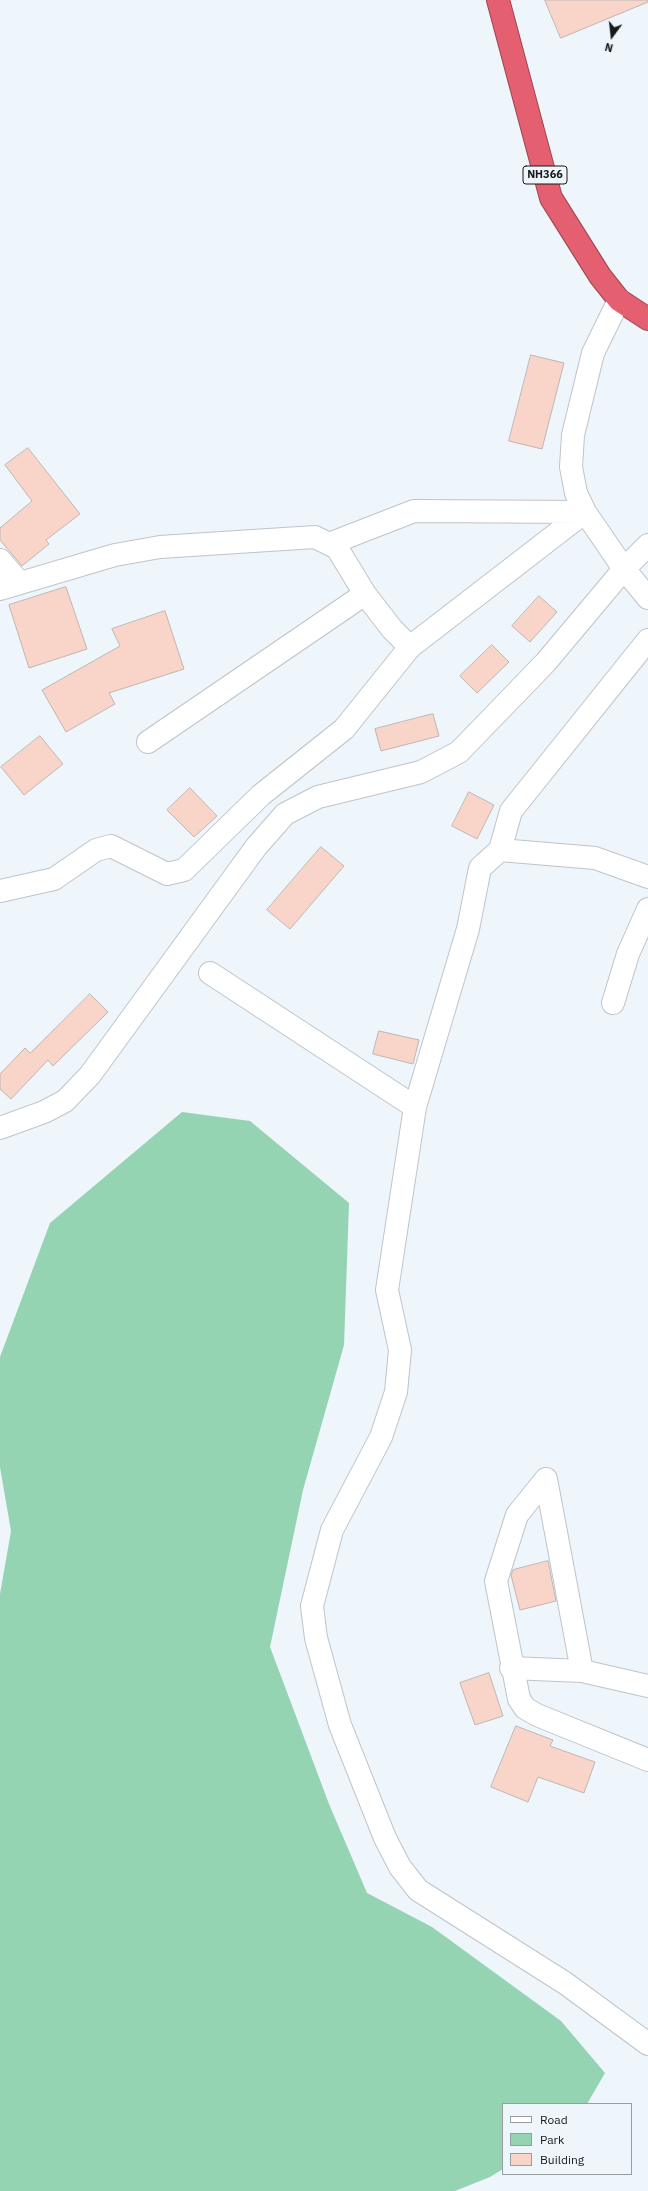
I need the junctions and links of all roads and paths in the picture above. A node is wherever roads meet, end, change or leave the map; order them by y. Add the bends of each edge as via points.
1 (498, 0) edge
2 (619, 300) junction
3 (648, 319) edge
4 (585, 512) junction
5 (329, 544) junction
6 (648, 545) edge
7 (0, 560) edge
8 (624, 569) junction
9 (10, 586) edge
10 (366, 594) junction
11 (648, 598) edge
12 (648, 640) edge
13 (410, 647) junction
14 (148, 742) dead end
15 (500, 850) junction
16 (648, 877) edge
17 (0, 891) edge
18 (648, 909) edge
19 (210, 973) dead end
20 (612, 1003) dead end
21 (415, 1107) junction
22 (0, 1128) edge
23 (511, 1668) junction
24 (582, 1671) junction
25 (648, 1686) edge
26 (648, 1760) edge
27 (648, 2044) edge

1 - 2 highway, NH366 via 551,198 600,276
2 - 3 highway, NH366
2 - 4 street via 593,353 573,435 571,467 576,493
4 - 5 street via 414,511
4 - 8 street
4 - 13 street
5 - 9 street via 315,537 302,537 160,547 115,555
5 - 10 street via 337,548
6 - 8 street
7 - 9 street
8 - 11 street
8 - 22 street via 546,662 459,752 421,772 318,797 285,814 256,847 90,1075 65,1101 44,1112
10 - 13 street via 392,629
10 - 14 street
12 - 15 street via 511,811
13 - 17 street via 344,729 261,795 184,870 167,874 111,846 96,850 54,879
15 - 16 street via 595,858
15 - 21 street via 480,868 468,929
18 - 20 street via 628,954
19 - 21 street
21 - 27 street via 387,1290 400,1350 396,1392 381,1437 332,1530 312,1606 316,1638 340,1725 385,1838 400,1867 418,1890 565,1983
23 - 24 street
23 - 24 street via 496,1581 517,1515 546,1479
23 - 26 street via 519,1699 525,1708
24 - 25 street

